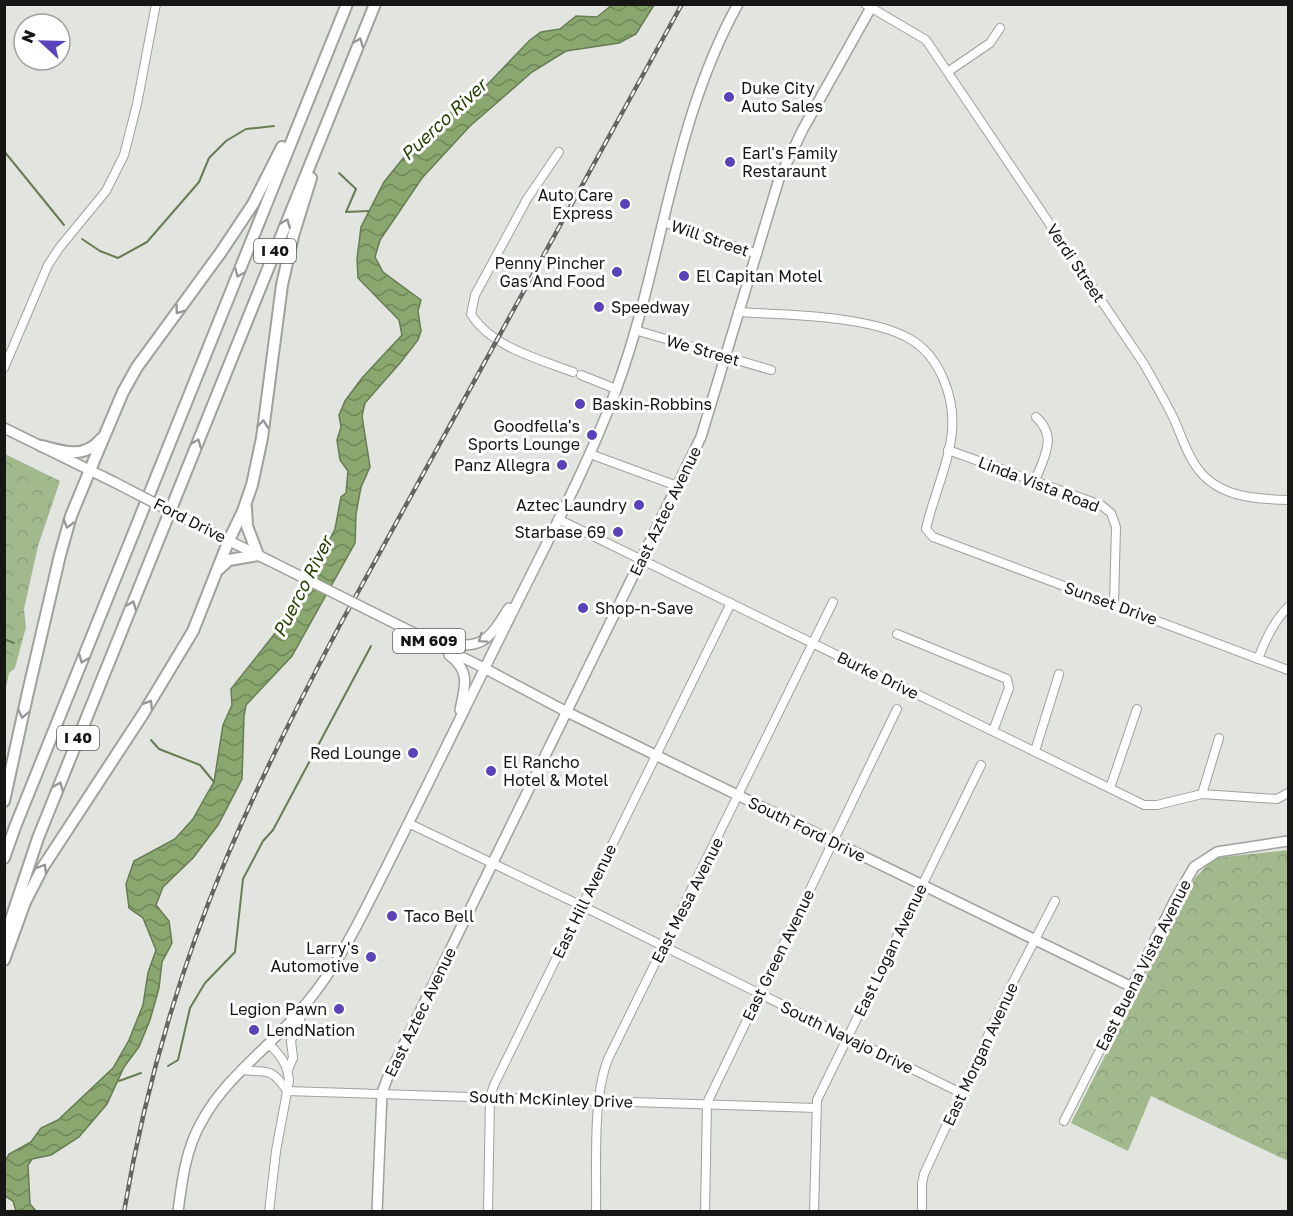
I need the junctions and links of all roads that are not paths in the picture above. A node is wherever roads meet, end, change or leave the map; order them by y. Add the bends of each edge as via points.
1 (156, 4) edge
2 (347, 4) edge
3 (375, 4) edge
4 (738, 4) edge
5 (870, 6) edge
6 (1000, 28) dead end
7 (332, 41) junction
8 (949, 71) junction
9 (340, 90) junction
10 (559, 152) dead end
11 (663, 222) junction
12 (757, 254) junction
13 (738, 312) junction
14 (635, 330) junction
15 (726, 356) junction
16 (4, 368) edge
17 (771, 370) dead end
18 (616, 389) junction
19 (1036, 417) dead end
20 (4, 428) edge
21 (105, 434) junction
22 (42, 446) junction
23 (948, 450) junction
24 (590, 454) junction
25 (90, 470) junction
26 (1035, 481) junction
27 (252, 485) junction
28 (677, 486) junction
29 (1288, 500) edge
30 (558, 519) junction
31 (229, 540) junction
32 (258, 555) junction
33 (539, 558) junction
34 (641, 559) junction
35 (211, 583) junction
36 (731, 603) junction
37 (833, 603) dead end
38 (1114, 604) junction
39 (1288, 607) edge
40 (897, 634) dead end
41 (430, 641) junction
42 (813, 643) junction
43 (1258, 659) junction
44 (484, 668) junction
45 (1288, 670) edge
46 (1059, 675) dead end
47 (897, 709) dead end
48 (1137, 709) dead end
49 (567, 712) junction
50 (993, 730) junction
51 (1219, 738) dead end
52 (448, 743) junction
53 (1035, 751) junction
54 (655, 755) junction
55 (981, 765) dead end
56 (1110, 788) junction
57 (1288, 793) edge
58 (1202, 794) junction
59 (739, 796) junction
60 (4, 801) edge
61 (408, 823) junction
62 (1288, 841) edge
63 (833, 842) junction
64 (4, 858) edge
65 (493, 863) junction
66 (922, 885) junction
67 (1055, 902) dead end
68 (582, 906) junction
69 (4, 940) edge
70 (1036, 940) junction
71 (663, 946) junction
72 (4, 960) edge
73 (1132, 987) junction
74 (759, 994) junction
75 (307, 1004) junction
76 (848, 1036) junction
77 (270, 1045) junction
78 (241, 1070) junction
79 (288, 1070) junction
80 (287, 1091) junction
81 (382, 1093) junction
82 (962, 1093) junction
83 (490, 1097) junction
84 (598, 1101) junction
85 (707, 1103) junction
86 (816, 1107) junction
87 (1064, 1121) dead end
88 (178, 1212) edge
89 (269, 1212) edge
90 (377, 1212) edge
91 (488, 1212) edge
92 (596, 1212) edge
93 (705, 1212) edge
94 (814, 1212) edge
95 (922, 1212) edge

1 - 16 street via 124,155 106,191 48,265
2 - 7 highway, I 40
9 -> 3 highway, I 40
4 - 11 main road via 698,90
5 - 8 street, Verdi Street via 926,39
5 - 12 main road, East Aztec Avenue via 786,163
6 - 8 street via 990,43
7 -> 21 highway via 253,204 137,367
7 -> 64 highway, I 40
8 - 29 street, Verdi Street via 1144,364 1194,464 1205,477 1232,494
27 -> 9 highway via 282,285 293,236
69 -> 9 highway, I 40 via 38,838
10 - 18 street via 527,199 475,295 471,314 495,338
11 - 12 street, Will Street
11 - 14 main road
12 - 13 main road, East Aztec Avenue
13 - 15 main road, East Aztec Avenue
13 - 23 street via 831,318 911,339 933,360 946,387 952,417
14 - 15 street, We Street
14 - 18 main road
15 - 17 street, We Street
15 - 28 main road, East Aztec Avenue via 701,437
18 - 24 main road
19 - 26 street via 1045,426 1048,446
20 - 22 main road, Ford Drive / NM 609
21 - 22 highway via 96,445 81,452 61,452
21 - 25 highway
22 - 25 main road, Ford Drive / NM 609
23 - 26 street, Linda Vista Road
23 - 38 street, Sunset Drive via 926,529 933,537
24 - 28 street
24 - 30 main road
25 - 31 main road, Ford Drive / NM 609, bridge
25 -> 60 highway via 60,555
26 - 38 street, Linda Vista Road via 1101,505 1111,513 1116,527
27 - 31 highway
27 - 32 highway via 245,516
28 - 34 main road, East Aztec Avenue
30 - 33 main road
30 - 34 street, Burke Drive
31 - 32 main road, Ford Drive / NM 609
31 - 35 highway
32 - 35 highway via 229,560 221,565
32 - 41 main road, Ford Drive / NM 609, bridge
33 -> 41 main road via 501,620 482,641 465,646
33 - 44 main road
34 - 36 street, Burke Drive
34 - 49 main road, East Aztec Avenue
72 -> 35 highway via 25,902 43,867 176,662
36 - 42 street, Burke Drive
36 - 54 street, East Hill Avenue
37 - 42 street, East Mesa Avenue
38 - 43 street, Sunset Drive
39 - 43 street via 1265,640
40 - 50 street via 1007,679 1009,688
41 - 44 main road, NM 609
41 - 52 main road via 457,661 465,680
42 - 50 street, Burke Drive
42 - 59 street, East Mesa Avenue
43 - 45 street, Sunset Drive
44 - 49 main road, South Ford Drive
44 - 52 main road
46 - 53 street
47 - 63 street, East Green Avenue
48 - 56 street
49 - 54 main road, South Ford Drive
49 - 65 main road, East Aztec Avenue
50 - 53 street, Burke Drive
51 - 58 street
52 - 61 main road
53 - 56 street, Burke Drive
54 - 59 main road, South Ford Drive
54 - 68 street, East Hill Avenue
55 - 66 street, East Logan Avenue
56 - 58 street, Burke Drive via 1144,806
57 - 58 street, Burke Drive via 1277,799
59 - 63 main road, South Ford Drive
59 - 71 street, East Mesa Avenue
61 - 65 street, South Navajo Drive
61 - 75 main road via 355,930
62 - 73 main road, East Buena Vista Avenue via 1217,852 1194,867
63 - 66 main road, South Ford Drive
63 - 74 street, East Green Avenue
65 - 68 street, South Navajo Drive
65 - 81 main road, East Aztec Avenue
66 - 70 main road, South Ford Drive
66 - 76 street, East Logan Avenue
67 - 70 street, East Morgan Avenue
68 - 71 street, South Navajo Drive
68 - 83 street, East Hill Avenue
70 - 73 main road, South Ford Drive
70 - 82 street, East Morgan Avenue
71 - 74 street, South Navajo Drive
71 - 84 street, East Mesa Avenue via 608,1059
73 - 87 street, East Buena Vista Avenue
74 - 76 street, South Navajo Drive
74 - 85 street, East Green Avenue
75 - 77 main road
75 - 79 street via 291,1041 293,1058
76 - 82 street, South Navajo Drive
76 - 86 street, East Logan Avenue
77 - 78 main road
77 - 79 street
78 - 80 street via 269,1071
78 - 88 main road via 201,1122 186,1160
79 - 80 street
80 - 81 street, South McKinley Drive
80 - 89 street
81 - 83 street, South McKinley Drive
81 - 90 main road, East Aztec Avenue
82 - 95 street, East Morgan Avenue via 924,1174
83 - 84 street, South McKinley Drive
83 - 91 street, East Hill Avenue
84 - 85 street, South McKinley Drive
84 - 92 street, East Mesa Avenue
85 - 86 street, South McKinley Drive
85 - 93 street, East Green Avenue
86 - 94 street, East Logan Avenue

